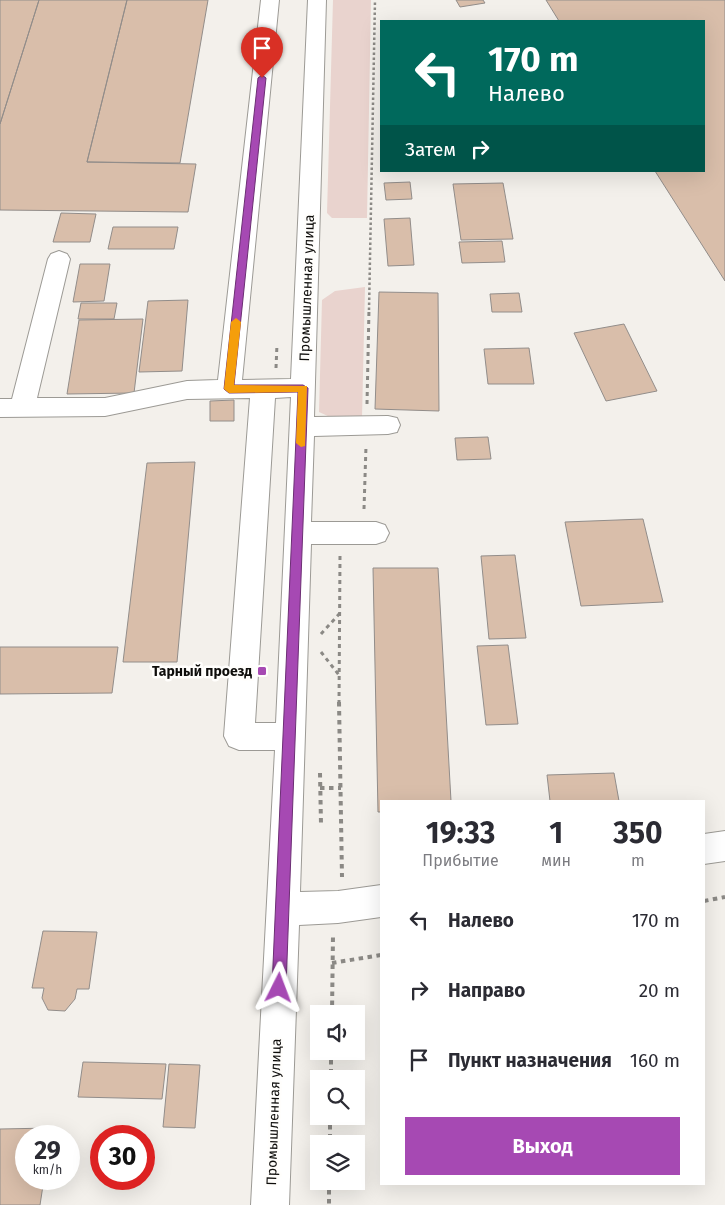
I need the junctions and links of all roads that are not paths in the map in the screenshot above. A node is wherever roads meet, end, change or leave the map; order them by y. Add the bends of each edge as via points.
1 (270, 0) edge
2 (317, 0) edge
3 (59, 259) dead end
4 (303, 388) junction
5 (229, 389) junction
6 (263, 389) junction
7 (11, 408) edge
8 (388, 425) dead end
9 (302, 427) junction
10 (298, 533) junction
11 (376, 534) dead end
12 (290, 737) junction
13 (725, 846) edge
14 (705, 849) edge
15 (380, 901) edge
16 (283, 909) junction
17 (270, 1205) edge

1 - 5 street
2 - 4 street, Промышленная улица
3 - 7 street
4 - 6 street
4 - 9 street, Промышленная улица
5 - 6 street
5 - 7 street via 187,390 105,407
6 - 12 street via 239,736
8 - 9 street
9 - 10 street, Промышленная улица
10 - 11 street
10 - 12 street, Промышленная улица
12 - 16 street, Промышленная улица
13 - 14 street
15 - 16 street
16 - 17 street, Промышленная улица

